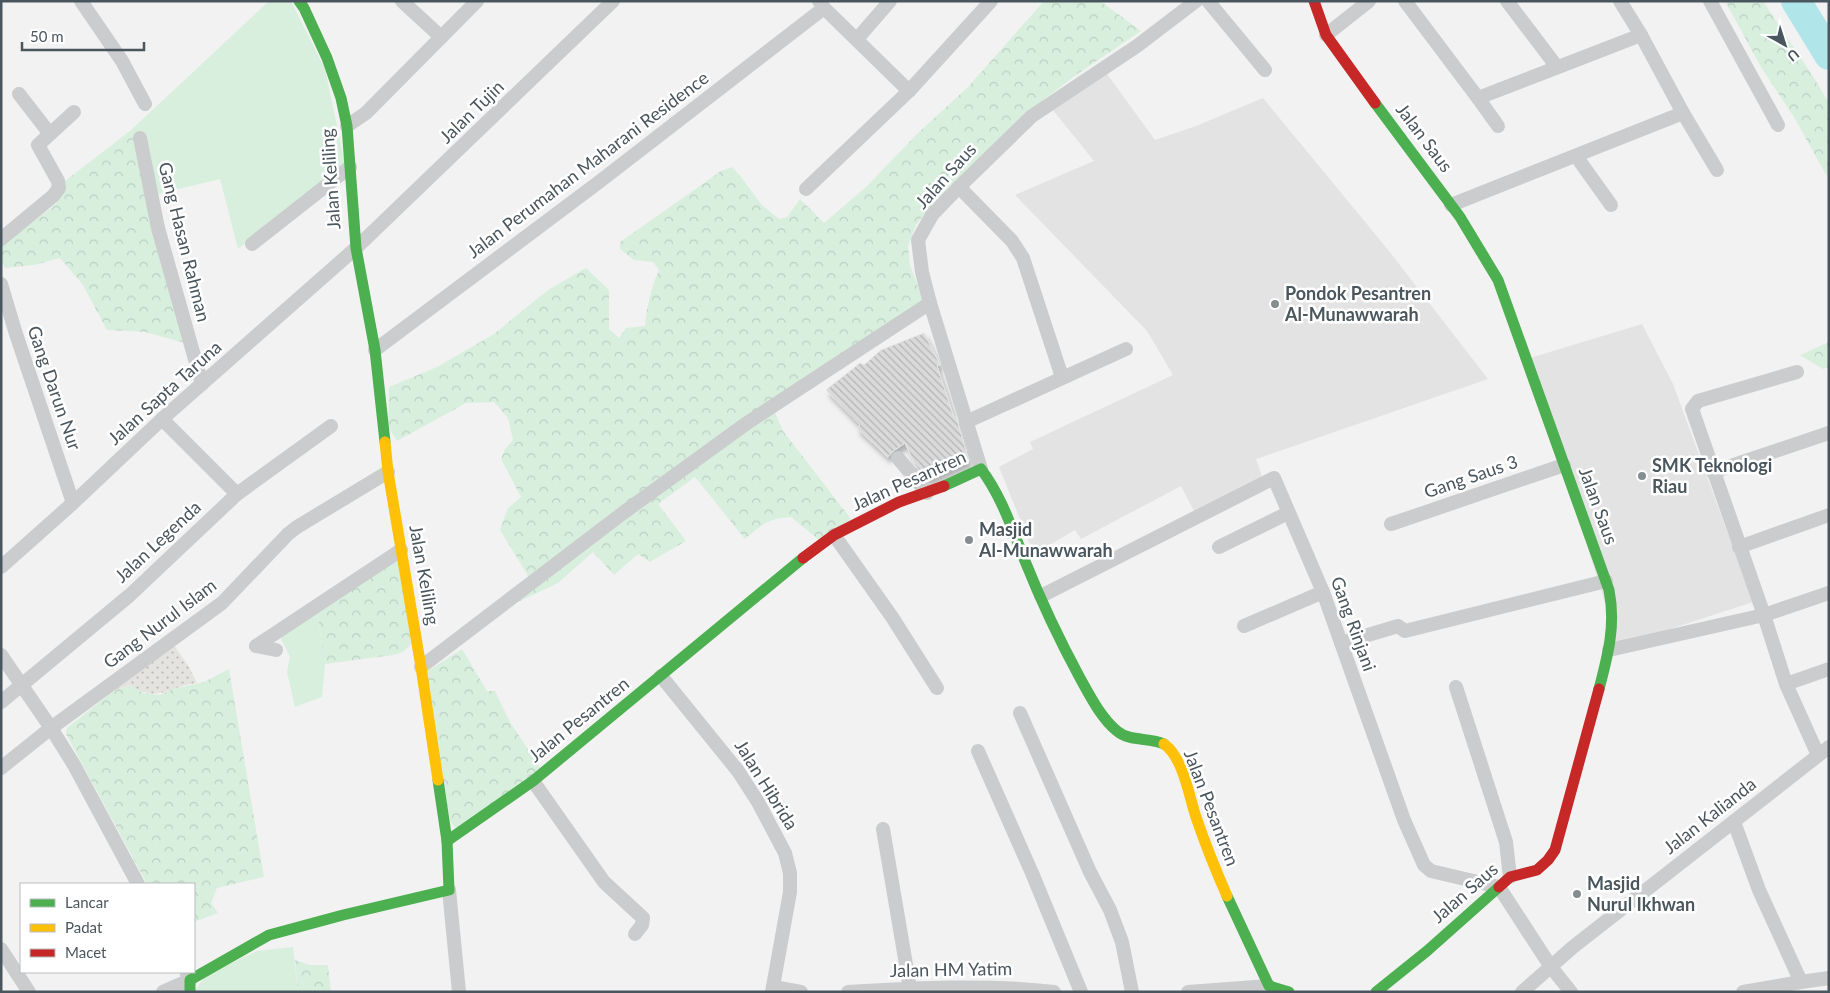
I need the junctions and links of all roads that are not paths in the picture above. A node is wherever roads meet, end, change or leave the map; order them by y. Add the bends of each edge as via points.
1 (80, 1) edge
2 (299, 1) edge
3 (402, 1) edge
4 (477, 1) edge
5 (613, 1) edge
6 (890, 1) edge
7 (991, 1) edge
8 (1196, 1) edge
9 (1208, 1) edge
10 (1314, 1) edge
11 (1368, 1) edge
12 (1406, 1) edge
13 (1620, 1) edge
14 (1710, 1) edge
15 (1512, 3) edge
16 (821, 5) edge
17 (1326, 35) junction
18 (1641, 35) junction
19 (441, 37) junction
20 (857, 39) junction
21 (1557, 67) junction
22 (1265, 70) dead end
23 (909, 90) junction
24 (19, 94) dead end
25 (1478, 98) junction
26 (145, 104) dead end
27 (74, 112) dead end
28 (1683, 113) junction
29 (1778, 125) dead end
30 (347, 126) junction
31 (1498, 126) dead end
32 (50, 134) junction
33 (140, 138) dead end
34 (1576, 156) junction
35 (350, 167) junction
36 (1717, 170) dead end
37 (959, 187) junction
38 (806, 189) dead end
39 (1451, 204) junction
40 (1611, 205) dead end
41 (1, 239) edge
42 (252, 244) dead end
43 (356, 248) junction
44 (1, 284) edge
45 (930, 303) junction
46 (1126, 349) dead end
47 (375, 350) junction
48 (1798, 372) dead end
49 (1062, 377) junction
50 (202, 384) junction
51 (162, 420) junction
52 (966, 422) junction
53 (331, 426) dead end
54 (1829, 434) edge
55 (898, 458) dead end
56 (1564, 465) junction
57 (981, 469) junction
58 (388, 472) junction
59 (1714, 472) junction
60 (927, 493) junction
61 (237, 494) junction
62 (73, 503) junction
63 (1288, 512) junction
64 (1829, 515) edge
65 (1391, 524) dead end
66 (834, 535) junction
67 (1739, 547) junction
68 (1219, 548) dead end
69 (401, 550) junction
70 (1, 567) edge
71 (1606, 581) junction
72 (1323, 592) junction
73 (1829, 594) edge
74 (1041, 596) junction
75 (1764, 615) junction
76 (1244, 626) dead end
77 (1341, 643) junction
78 (276, 650) dead end
79 (1609, 650) junction
80 (1, 655) edge
81 (421, 667) junction
82 (1829, 669) edge
83 (661, 676) junction
84 (1786, 684) junction
85 (22, 685) junction
86 (1456, 687) dead end
87 (937, 688) dead end
88 (1, 702) edge
89 (1020, 713) dead end
90 (51, 728) junction
91 (1823, 751) edge
92 (978, 752) dead end
93 (1, 768) edge
94 (533, 781) junction
95 (1734, 822) junction
96 (882, 828) dead end
97 (447, 841) junction
98 (1510, 877) junction
99 (137, 883) edge
100 (1499, 887) junction
101 (449, 890) junction
102 (635, 934) dead end
103 (1, 949) edge
104 (1551, 967) junction
105 (1829, 978) edge
106 (189, 981) edge
107 (1801, 982) junction
108 (1268, 986) junction
109 (910, 988) junction
110 (773, 990) edge
111 (1024, 990) edge
112 (29, 992) edge
113 (163, 992) edge
114 (459, 992) edge
115 (801, 992) edge
116 (848, 992) edge
117 (853, 992) edge
118 (1054, 992) edge
119 (1081, 992) edge
120 (1132, 992) edge
121 (1188, 992) edge
122 (1289, 992) edge
123 (1376, 992) edge
124 (1522, 992) edge
125 (1571, 992) edge
126 (1743, 992) edge

1 - 26 street via 122,61
2 - 30 street, Jalan Keliling via 328,58
3 - 19 street
4 - 19 street
5 - 43 street, Jalan Tujin
6 - 20 street
7 - 23 street
8 - 37 street, Jalan Saus via 1137,46 1032,116
9 - 22 street
10 - 17 street, Jalan Saus
11 - 17 street
12 - 25 street
13 - 18 street
14 - 29 street
15 - 21 street
16 - 20 street, Jalan Perumahan Maharani Residence
16 - 47 street, Jalan Perumahan Maharani Residence via 599,182
17 - 39 street, Jalan Saus
18 - 21 street
18 - 28 street
19 - 30 street via 366,113
20 - 23 street, Jalan Perumahan Maharani Residence
21 - 25 street
23 - 38 street
24 - 32 street
25 - 31 street
27 - 32 street
28 - 34 street
28 - 36 street
30 - 35 street, Jalan Keliling
32 - 41 street via 38,145 59,188
33 - 50 street, Gang Hasan Rahman via 158,228
34 - 39 street
34 - 40 street
35 - 42 street
35 - 43 street, Jalan Keliling
37 - 45 street, Jalan Saus via 932,216 918,240
37 - 49 street via 1012,241 1023,258
39 - 56 street, Jalan Saus via 1498,280
43 - 47 street, Jalan Keliling
43 - 50 street, Jalan Sapta Taruna
44 - 62 street, Gang Darun Nur
45 - 52 street, Jalan Saus
45 - 81 street via 747,423
46 - 49 street
47 - 58 street, Jalan Keliling
48 - 59 street via 1695,404 1692,409
49 - 52 street
50 - 51 street, Jalan Sapta Taruna
51 - 61 street
51 - 62 street, Jalan Sapta Taruna
52 - 57 street, Jalan Saus
53 - 61 street, Jalan Legenda
54 - 59 street
55 - 60 street
56 - 65 street, Gang Saus 3
56 - 71 street, Jalan Saus
57 - 60 street, Jalan Pesantren
57 - 74 street, Jalan Pesantren via 1000,497
58 - 69 street, Jalan Keliling
58 - 90 street, Gang Nurul Islam via 297,527 215,609
59 - 67 street
60 - 66 street, Jalan Pesantren via 899,502
61 - 85 street, Jalan Legenda via 130,594
62 - 70 street, Jalan Sapta Taruna
63 - 68 street
63 - 72 street, Gang Rinjani
63 - 74 street, Gang Rinjani via 1274,478
64 - 67 street
66 - 83 street, Jalan Pesantren via 744,605
66 - 87 street
67 - 75 street
69 - 78 street via 256,646
69 - 81 street, Jalan Keliling
71 - 77 street via 1405,631 1398,626
71 - 79 street, Jalan Saus via 1612,611
72 - 76 street
72 - 77 street, Gang Rinjani
73 - 75 street
74 - 108 street, Jalan Pesantren via 1071,662 1112,728 1127,737 1157,740 1170,750 1220,881
75 - 79 street
75 - 84 street
77 - 100 street, Gang Rinjani via 1404,820 1424,865 1431,871
79 - 98 street, Jalan Saus via 1554,850 1537,870
80 - 85 street
81 - 97 street, Jalan Keliling
82 - 84 street
83 - 94 street, Jalan Pesantren
83 - 110 street, Jalan Hibrida via 738,771 785,853 790,892
84 - 91 street
85 - 88 street, Jalan Legenda
85 - 90 street
86 - 98 street via 1506,842
89 - 120 street via 1110,910 1122,942
90 - 93 street, Gang Nurul Islam
90 - 99 street
91 - 95 street, Jalan Kalianda
92 - 119 street
94 - 97 street, Jalan Pesantren
94 - 102 street via 604,882 643,918
95 - 104 street, Jalan Kalianda
95 - 107 street via 1759,890
96 - 109 street
97 - 101 street, Jalan Keliling
98 - 100 street, Jalan Saus
100 - 104 street
100 - 123 street, Jalan Saus
101 - 106 street via 269,935
101 - 114 street
103 - 112 street
104 - 124 street, Jalan Kalianda
104 - 125 street
105 - 107 street
106 - 113 street
107 - 126 street
108 - 121 street
108 - 122 street
109 - 111 street, Jalan HM Yatim
109 - 117 street, Jalan HM Yatim
110 - 115 street
111 - 118 street, Jalan HM Yatim
116 - 117 street, Jalan HM Yatim

